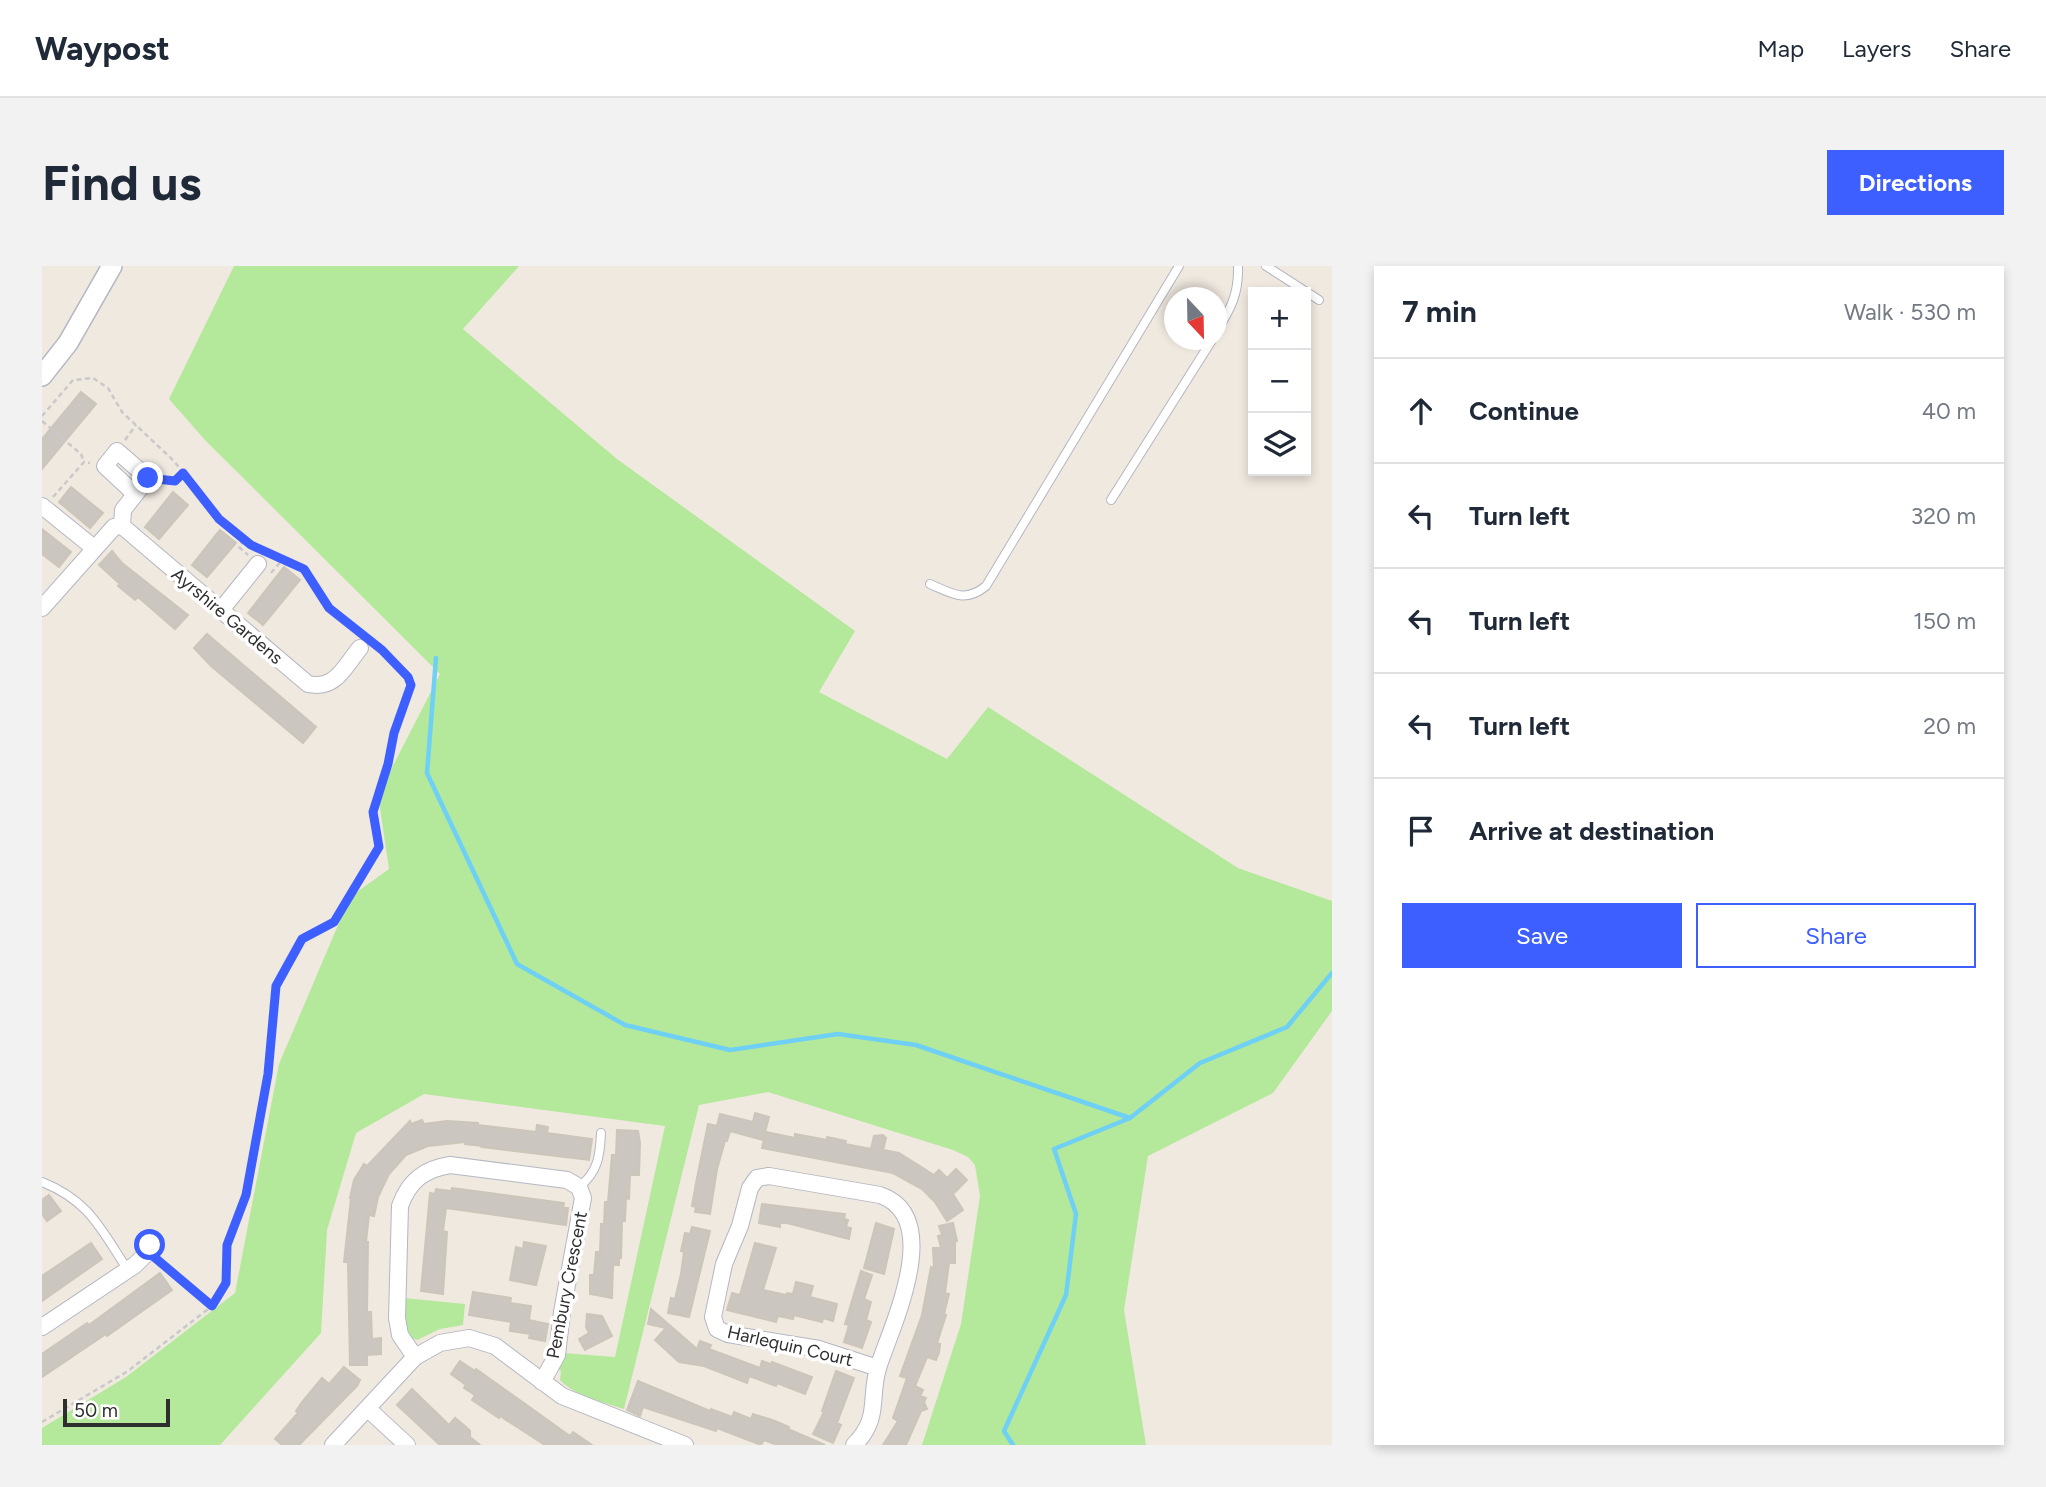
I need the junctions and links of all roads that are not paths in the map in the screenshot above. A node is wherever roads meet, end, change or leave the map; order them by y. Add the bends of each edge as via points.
1 (112, 266) edge
2 (1179, 266) edge
3 (1238, 266) edge
4 (1266, 266) edge
5 (1320, 300) dead end
6 (1227, 315) edge
7 (1206, 350) edge
8 (42, 376) edge
9 (135, 494) junction
10 (1111, 500) dead end
11 (43, 507) edge
12 (122, 526) junction
13 (94, 548) junction
14 (258, 564) dead end
15 (930, 584) dead end
16 (42, 608) edge
17 (221, 610) junction
18 (365, 642) road end
19 (601, 1133) dead end
20 (42, 1182) edge
21 (579, 1187) junction
22 (148, 1248) road end
23 (128, 1270) junction
24 (42, 1327) edge
25 (415, 1357) junction
26 (878, 1368) junction
27 (542, 1381) junction
28 (368, 1409) junction
29 (333, 1445) edge
30 (407, 1445) edge
31 (685, 1445) edge
32 (854, 1445) edge

1 - 8 street via 68,343
2 - 15 lane via 986,586 975,595 959,596
3 - 6 lane via 1238,286
4 - 5 lane
7 - 10 lane
9 - 9 street via 148,478 117,451 105,466
9 - 12 street via 123,510
11 - 13 street
12 - 13 street via 114,527
12 - 17 street, Ayrshire Gardens
13 - 16 street
14 - 17 street
17 - 18 street, Ayrshire Gardens via 307,684 320,687 332,683
19 - 21 lane, Pembury Crescent via 597,1167
20 - 23 lane via 80,1202
21 - 25 street, Pembury Crescent via 567,1180 450,1165 436,1167 414,1180 400,1206 397,1318 400,1335
21 - 27 street, Pembury Crescent via 583,1198 560,1340 552,1367
22 - 23 street
23 - 24 street
25 - 27 street via 440,1342 481,1340
25 - 28 street
26 - 26 street, Harlequin Court via 819,1349 717,1329 713,1317 724,1264 757,1178 769,1176 880,1195 890,1198 904,1214 912,1235 912,1255
26 - 32 street, Harlequin Court via 872,1420
27 - 31 street via 562,1396
28 - 29 street
28 - 30 street

